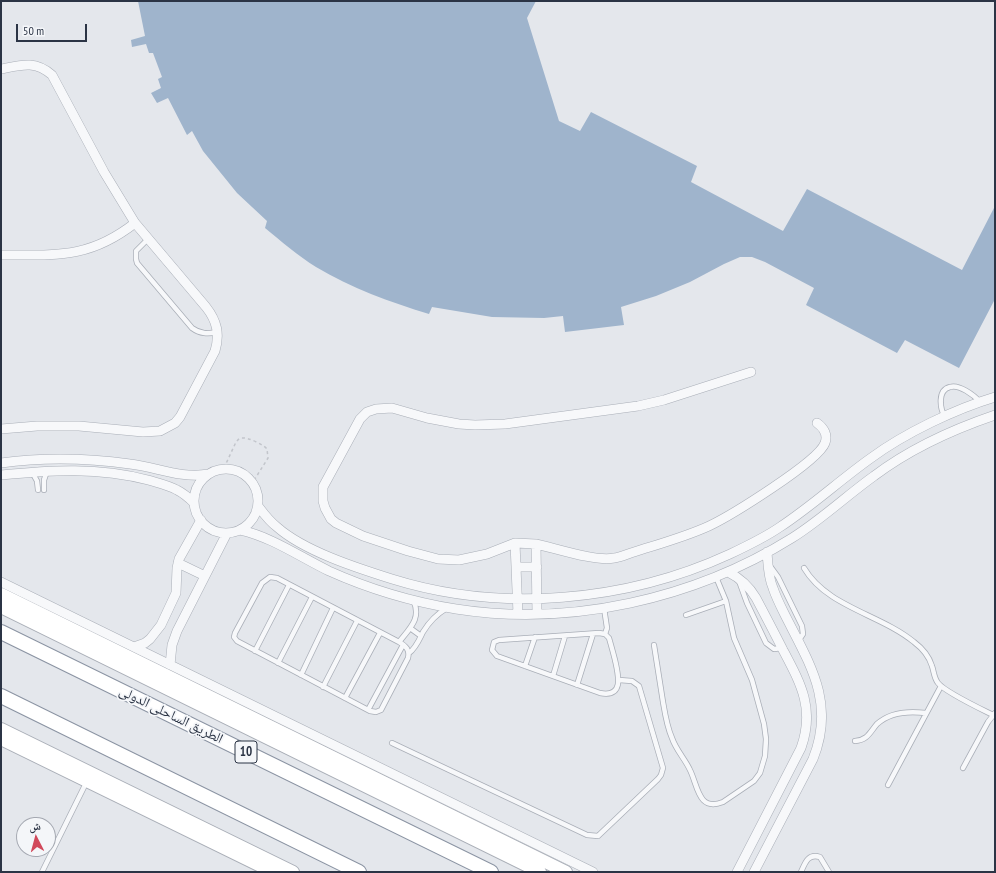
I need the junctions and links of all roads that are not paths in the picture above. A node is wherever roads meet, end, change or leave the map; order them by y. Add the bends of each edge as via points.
1 (1, 69) edge
2 (135, 223) junction
3 (148, 239) junction
4 (1, 255) edge
5 (218, 332) junction
6 (751, 372) dead end
7 (995, 397) edge
8 (980, 402) junction
9 (995, 415) edge
10 (945, 417) junction
11 (817, 423) dead end
12 (1, 429) edge
13 (1, 463) edge
14 (46, 471) junction
15 (32, 472) junction
16 (170, 472) junction
17 (209, 474) junction
18 (1, 475) edge
19 (167, 485) junction
20 (38, 490) dead end
21 (44, 490) dead end
22 (194, 503) junction
23 (258, 506) junction
24 (797, 516) junction
25 (201, 520) junction
26 (806, 528) junction
27 (240, 530) junction
28 (227, 533) junction
29 (515, 543) junction
30 (536, 544) junction
31 (767, 552) junction
32 (715, 561) junction
33 (178, 563) junction
34 (516, 567) junction
35 (537, 567) junction
36 (804, 568) dead end
37 (722, 574) junction
38 (205, 576) junction
39 (660, 580) junction
40 (1, 582) edge
41 (289, 585) junction
42 (1, 594) edge
43 (665, 594) junction
44 (312, 597) junction
45 (518, 598) junction
46 (537, 598) junction
47 (413, 600) junction
48 (726, 601) junction
49 (448, 607) junction
50 (1, 608) edge
51 (333, 608) junction
52 (604, 608) junction
53 (518, 614) junction
54 (537, 614) junction
55 (686, 615) dead end
56 (357, 621) junction
57 (410, 628) junction
58 (1, 632) edge
59 (380, 633) junction
60 (593, 634) junction
61 (605, 634) junction
62 (421, 636) junction
63 (565, 636) junction
64 (535, 637) junction
65 (798, 641) junction
66 (401, 644) junction
67 (654, 645) dead end
68 (782, 648) junction
69 (255, 651) junction
70 (132, 652) junction
71 (409, 653) junction
72 (278, 663) junction
73 (170, 665) junction
74 (525, 666) junction
75 (301, 675) junction
76 (553, 676) junction
77 (619, 680) junction
78 (577, 685) junction
79 (941, 686) junction
80 (323, 687) junction
81 (1, 696) edge
82 (345, 698) junction
83 (368, 710) junction
84 (926, 714) junction
85 (994, 714) edge
86 (1, 729) edge
87 (1, 739) edge
88 (855, 741) dead end
89 (392, 743) dead end
90 (963, 768) dead end
91 (87, 781) junction
92 (888, 785) dead end
93 (774, 800) junction
94 (788, 808) junction
95 (524, 845) junction
96 (42, 872) edge
97 (273, 872) edge
98 (293, 872) edge
99 (359, 872) edge
100 (491, 872) edge
101 (540, 872) edge
102 (566, 872) edge
103 (593, 872) edge
104 (737, 872) edge
105 (754, 872) edge
106 (801, 872) edge
107 (829, 872) edge

1 - 2 street via 29,64 46,69 52,75 104,172
2 - 3 street
2 - 4 street via 111,240 90,249 73,253
3 - 5 street via 212,314
3 - 5 lane via 136,251 138,263 192,328 206,334
5 - 12 street via 215,351 180,417 168,428 152,432 79,426
6 - 29 street via 638,406 505,424 459,424 392,408 376,408 360,419 324,487 325,508 336,523 362,536 408,551 438,559 459,560 487,554
7 - 8 street
8 - 10 street
8 - 10 lane via 969,392 949,387 944,390 940,400
9 - 26 street via 948,432 908,453 873,476
10 - 24 street via 884,449
11 - 30 street via 825,431 826,442 809,461 742,508 702,530 612,559 589,557
13 - 16 street via 63,458 99,459
14 - 15 street
14 - 19 street via 99,472 132,476
14 - 21 lane
15 - 18 street
15 - 20 lane
16 - 17 street via 196,476
16 - 19 street
17 - 22 street via 197,486
17 - 23 street via 224,468 247,476 253,482
19 - 22 street
22 - 25 street
23 - 27 street via 252,520
23 - 45 street via 270,521 297,541 362,569 436,591
24 - 26 street
24 - 32 street via 762,538
25 - 28 street via 212,530
25 - 33 street
26 - 31 street
27 - 28 street
27 - 47 street via 261,535 358,583
28 - 38 street
29 - 30 street
29 - 34 street
30 - 35 street
31 - 37 street
31 - 65 street via 773,588
32 - 37 street
32 - 39 street
33 - 38 street
33 - 70 street via 176,593 162,624 146,643
34 - 35 street
34 - 45 street
35 - 46 street
36 - 79 lane via 824,592 914,642 929,658 935,678
37 - 43 street
37 - 48 lane
37 - 68 street via 738,578 752,591
38 - 73 street via 174,638
39 - 43 street
39 - 46 street via 595,594
40 - 70 street
41 - 44 lane
41 - 69 lane
41 - 69 lane via 273,577 264,580 235,632 234,637 237,641
42 - 70 main road
43 - 52 street
44 - 51 lane
44 - 72 lane
45 - 46 street
45 - 53 street
46 - 54 street
47 - 49 street
47 - 57 lane via 417,615
48 - 55 lane
48 - 67 lane via 732,632 755,691 766,747 762,769 757,777 719,804 710,803 700,797 690,769 672,740 664,709
49 - 53 street
49 - 62 lane via 431,621
50 - 101 main road
51 - 56 lane
51 - 75 lane
52 - 54 street
52 - 61 lane via 607,628
53 - 54 street
56 - 59 lane
56 - 80 lane
57 - 62 lane
57 - 66 lane
58 - 100 highway, الطريق الساحلى الدولى / 10
59 - 66 lane
59 - 82 lane
60 - 61 lane
60 - 63 lane
60 - 78 lane
61 - 77 lane via 610,640
62 - 71 lane via 415,648
63 - 64 lane
63 - 76 lane
64 - 74 lane
64 - 74 lane via 499,640 493,644 492,650 495,654
65 - 68 street
65 - 94 street via 816,679 822,725 818,748
66 - 71 lane
66 - 83 lane
68 - 93 street via 800,682 807,721 804,740
69 - 72 lane
70 - 73 street
70 - 95 main road
71 - 83 lane via 383,708 376,712
72 - 75 lane
73 - 95 street
74 - 76 lane
75 - 80 lane
76 - 78 lane
77 - 78 lane via 616,688 609,694
77 - 89 lane via 632,681 639,686 663,768 658,779 598,836 587,835
79 - 84 lane
79 - 85 lane
80 - 82 lane
81 - 99 highway
82 - 83 lane
84 - 88 lane via 910,712 888,718 878,724 866,738
84 - 92 lane
85 - 90 lane
86 - 98 main road
87 - 91 main road
91 - 96 lane
91 - 97 main road
93 - 94 street
93 - 104 street
94 - 105 street
95 - 102 main road
95 - 103 street
106 - 107 lane via 808,858 814,855 820,857

